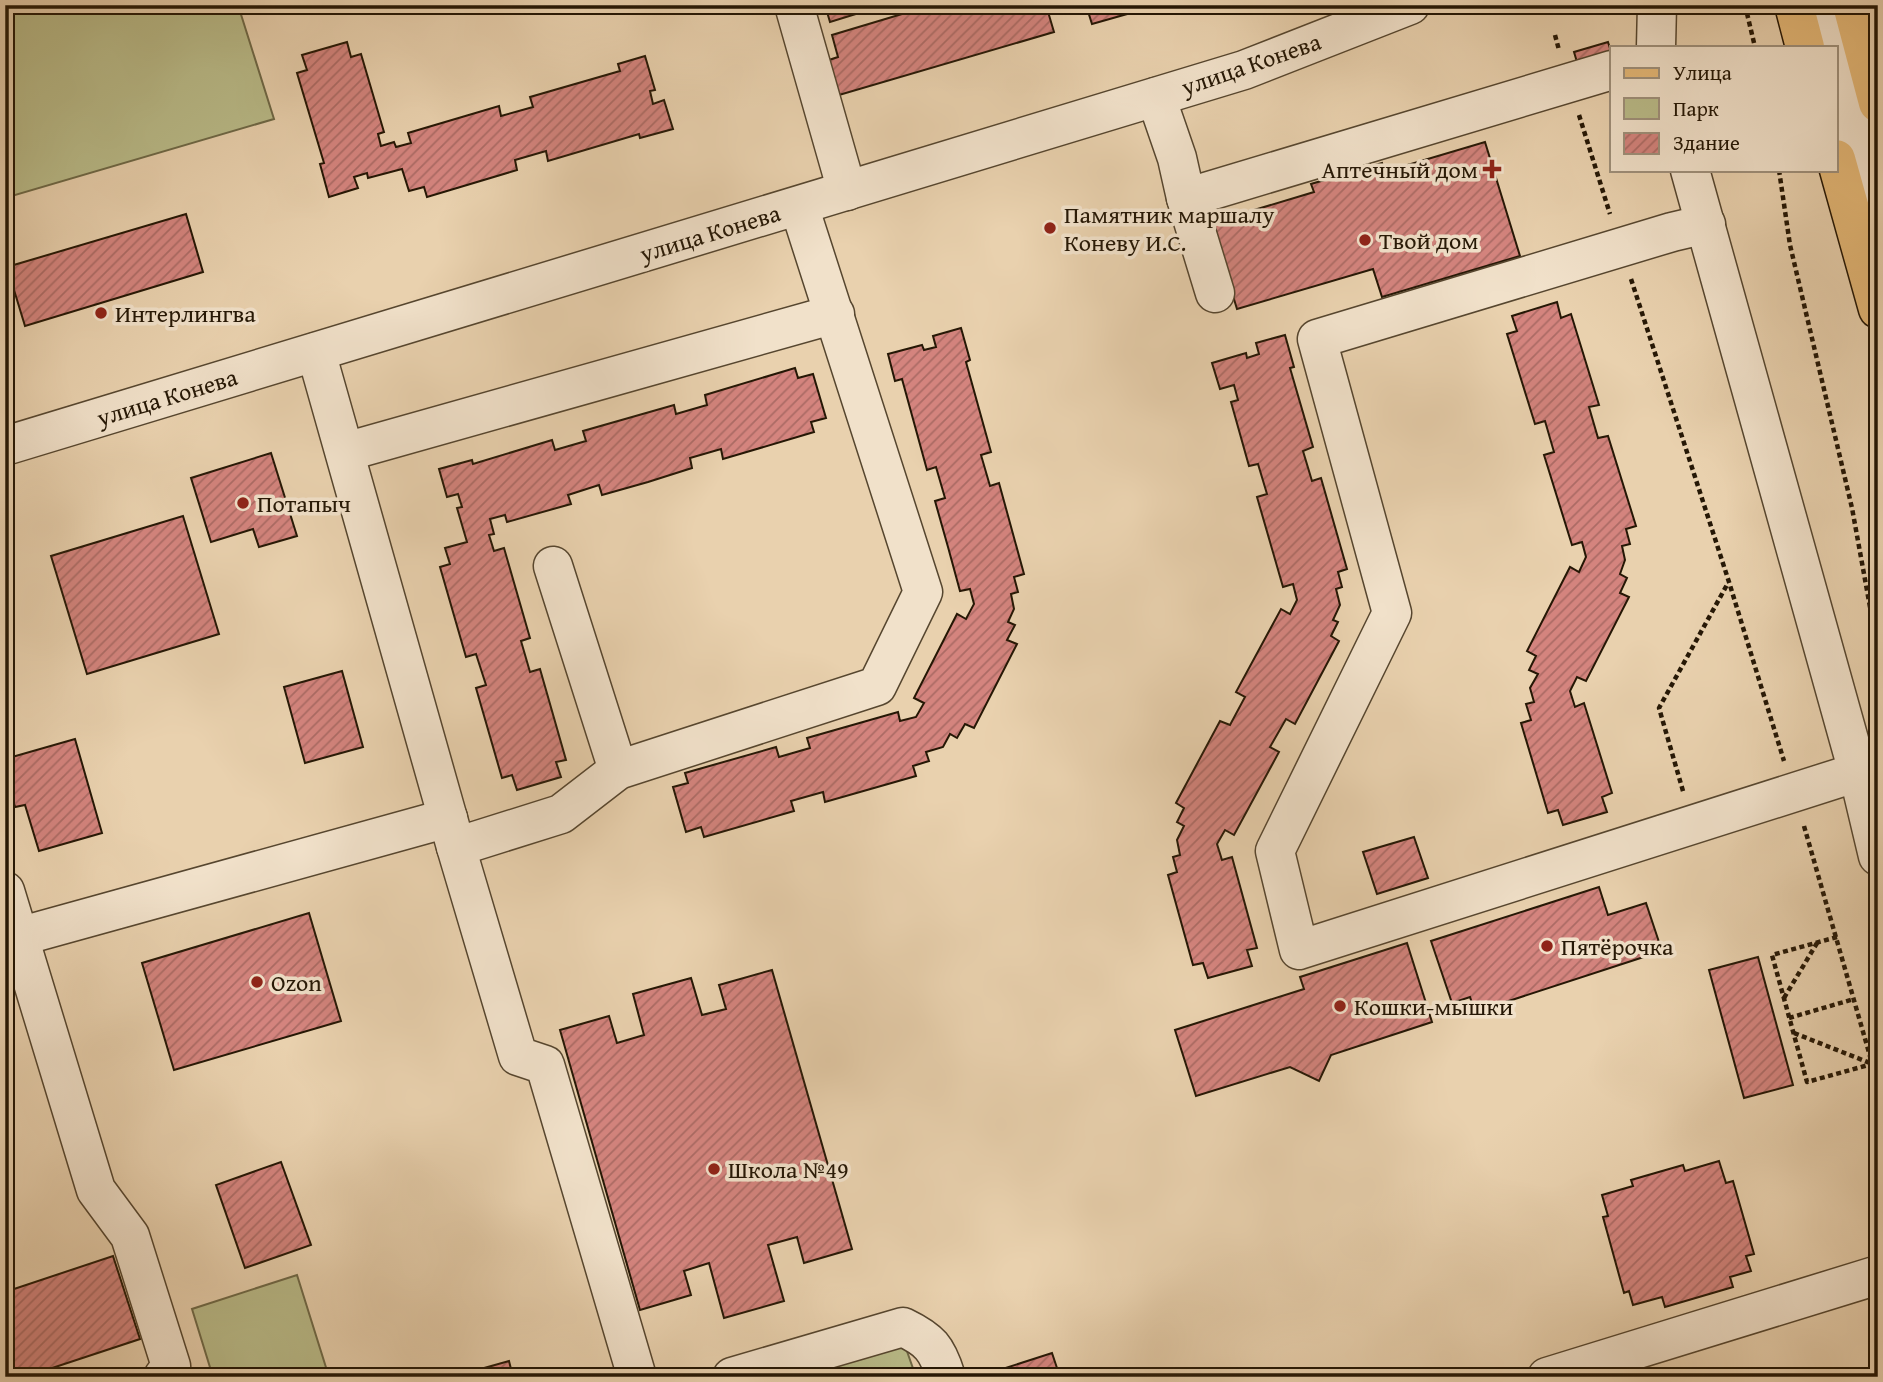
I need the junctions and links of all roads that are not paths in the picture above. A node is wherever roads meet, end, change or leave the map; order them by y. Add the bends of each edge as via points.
1 (794, 5) edge
2 (1410, 5) edge
3 (1657, 5) edge
4 (1794, 5) edge
5 (1824, 5) edge
6 (1852, 5) edge
7 (1656, 46) edge
8 (1805, 46) edge
9 (1834, 46) edge
10 (1838, 62) edge
11 (1610, 71) edge
12 (1156, 97) junction
13 (1878, 103) edge
14 (1838, 166) edge
15 (1691, 172) edge
16 (847, 191) junction
17 (1186, 198) junction
18 (799, 206) junction
19 (1706, 224) junction
20 (1878, 224) edge
21 (1215, 293) dead end
22 (1878, 309) edge
23 (835, 314) junction
24 (316, 352) junction
25 (5, 446) edge
26 (345, 452) junction
27 (553, 566) dead end
28 (618, 770) junction
29 (1858, 772) junction
30 (452, 833) junction
31 (1878, 856) edge
32 (5, 891) edge
33 (15, 945) edge
34 (1878, 1275) edge
35 (163, 1377) edge
36 (637, 1377) edge
37 (732, 1377) edge
38 (946, 1377) edge
39 (1548, 1377) edge

1 - 16 street
2 - 12 street, улица Конева via 1244,71
3 - 7 street
4 - 8 main road
5 - 9 street
6 - 13 main road
10 - 20 street
11 - 17 street
12 - 16 street, улица Конева
12 - 17 street
14 - 22 main road
15 - 19 street
16 - 18 street, улица Конева
17 - 21 street
18 - 23 street
18 - 24 street, улица Конева
19 - 29 street
19 - 29 street via 1317,339 1391,613 1275,851 1299,950
23 - 26 street
23 - 28 street via 923,592 877,686
24 - 25 street, улица Конева
24 - 26 street
26 - 30 street
27 - 28 street
28 - 30 street via 561,814
29 - 31 street
30 - 33 street
30 - 36 street via 518,1056 545,1065
32 - 33 street
33 - 35 street via 96,1190 130,1236 171,1366
34 - 39 street
37 - 38 street via 903,1327 927,1339

